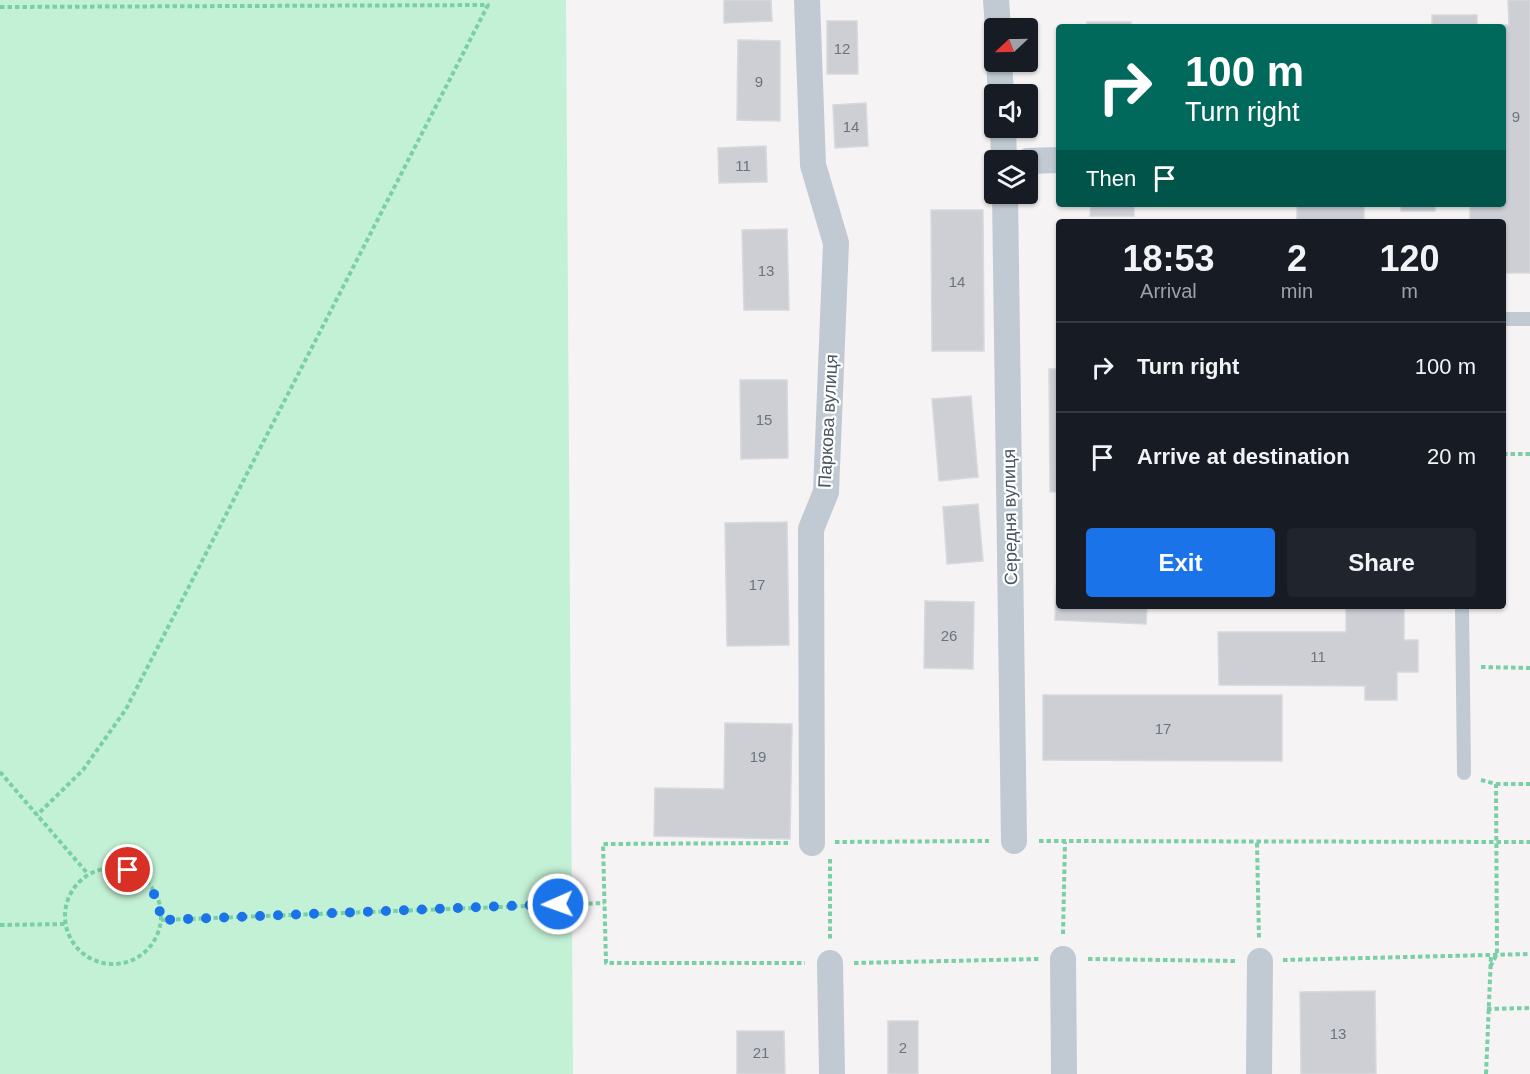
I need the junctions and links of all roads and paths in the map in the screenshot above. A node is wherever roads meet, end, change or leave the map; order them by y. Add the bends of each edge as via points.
1 (807, 0) edge
2 (996, 0) edge
3 (0, 7) edge
4 (997, 18) edge
5 (1038, 160) edge
6 (1056, 160) edge
7 (1005, 204) edge
8 (1506, 319) edge
9 (1530, 319) edge
10 (1506, 454) edge
11 (1530, 454) edge
12 (1462, 609) edge
13 (1463, 667) junction
14 (1530, 668) edge
15 (0, 771) edge
16 (1464, 773) joint
17 (1496, 784) junction
18 (1530, 784) edge
19 (37, 815) junction
20 (1014, 841) dead end
21 (1065, 842) dead end
22 (1257, 843) dead end
23 (821, 848) joint
24 (88, 874) junction
25 (604, 903) dead end
26 (161, 920) junction
27 (66, 924) junction
28 (0, 925) edge
29 (1491, 955) dead end
30 (1063, 959) joint
31 (1260, 961) joint
32 (830, 963) joint
33 (1490, 967) junction
34 (1530, 1008) edge
35 (1487, 1009) junction
36 (832, 1074) edge
37 (1064, 1074) edge
38 (1259, 1074) edge
39 (1485, 1074) edge

1 - 23 street, Паркова вулиця via 813,165 836,243 826,492 812,529
2 - 4 street
3 - 19 path via 488,5 126,709 83,770
5 - 6 street
7 - 20 street, Середня вулиця
8 - 9 lane
10 - 11 path
12 - 13 lane
13 - 14 path
13 - 16 lane
15 - 19 path
16 - 17 path
17 - 18 path
17 - 33 path via 1497,954
19 - 24 path
21 - 30 path
22 - 31 path
23 - 32 path
24 - 26 path via 108,867 128,870 146,880 159,903
24 - 27 path via 67,897
25 - 26 path
26 - 27 path via 151,947 120,965 100,964 81,954 68,938
27 - 28 path
29 - 33 path
30 - 37 street
31 - 38 street
32 - 36 street
33 - 35 path
34 - 35 path
35 - 39 path

